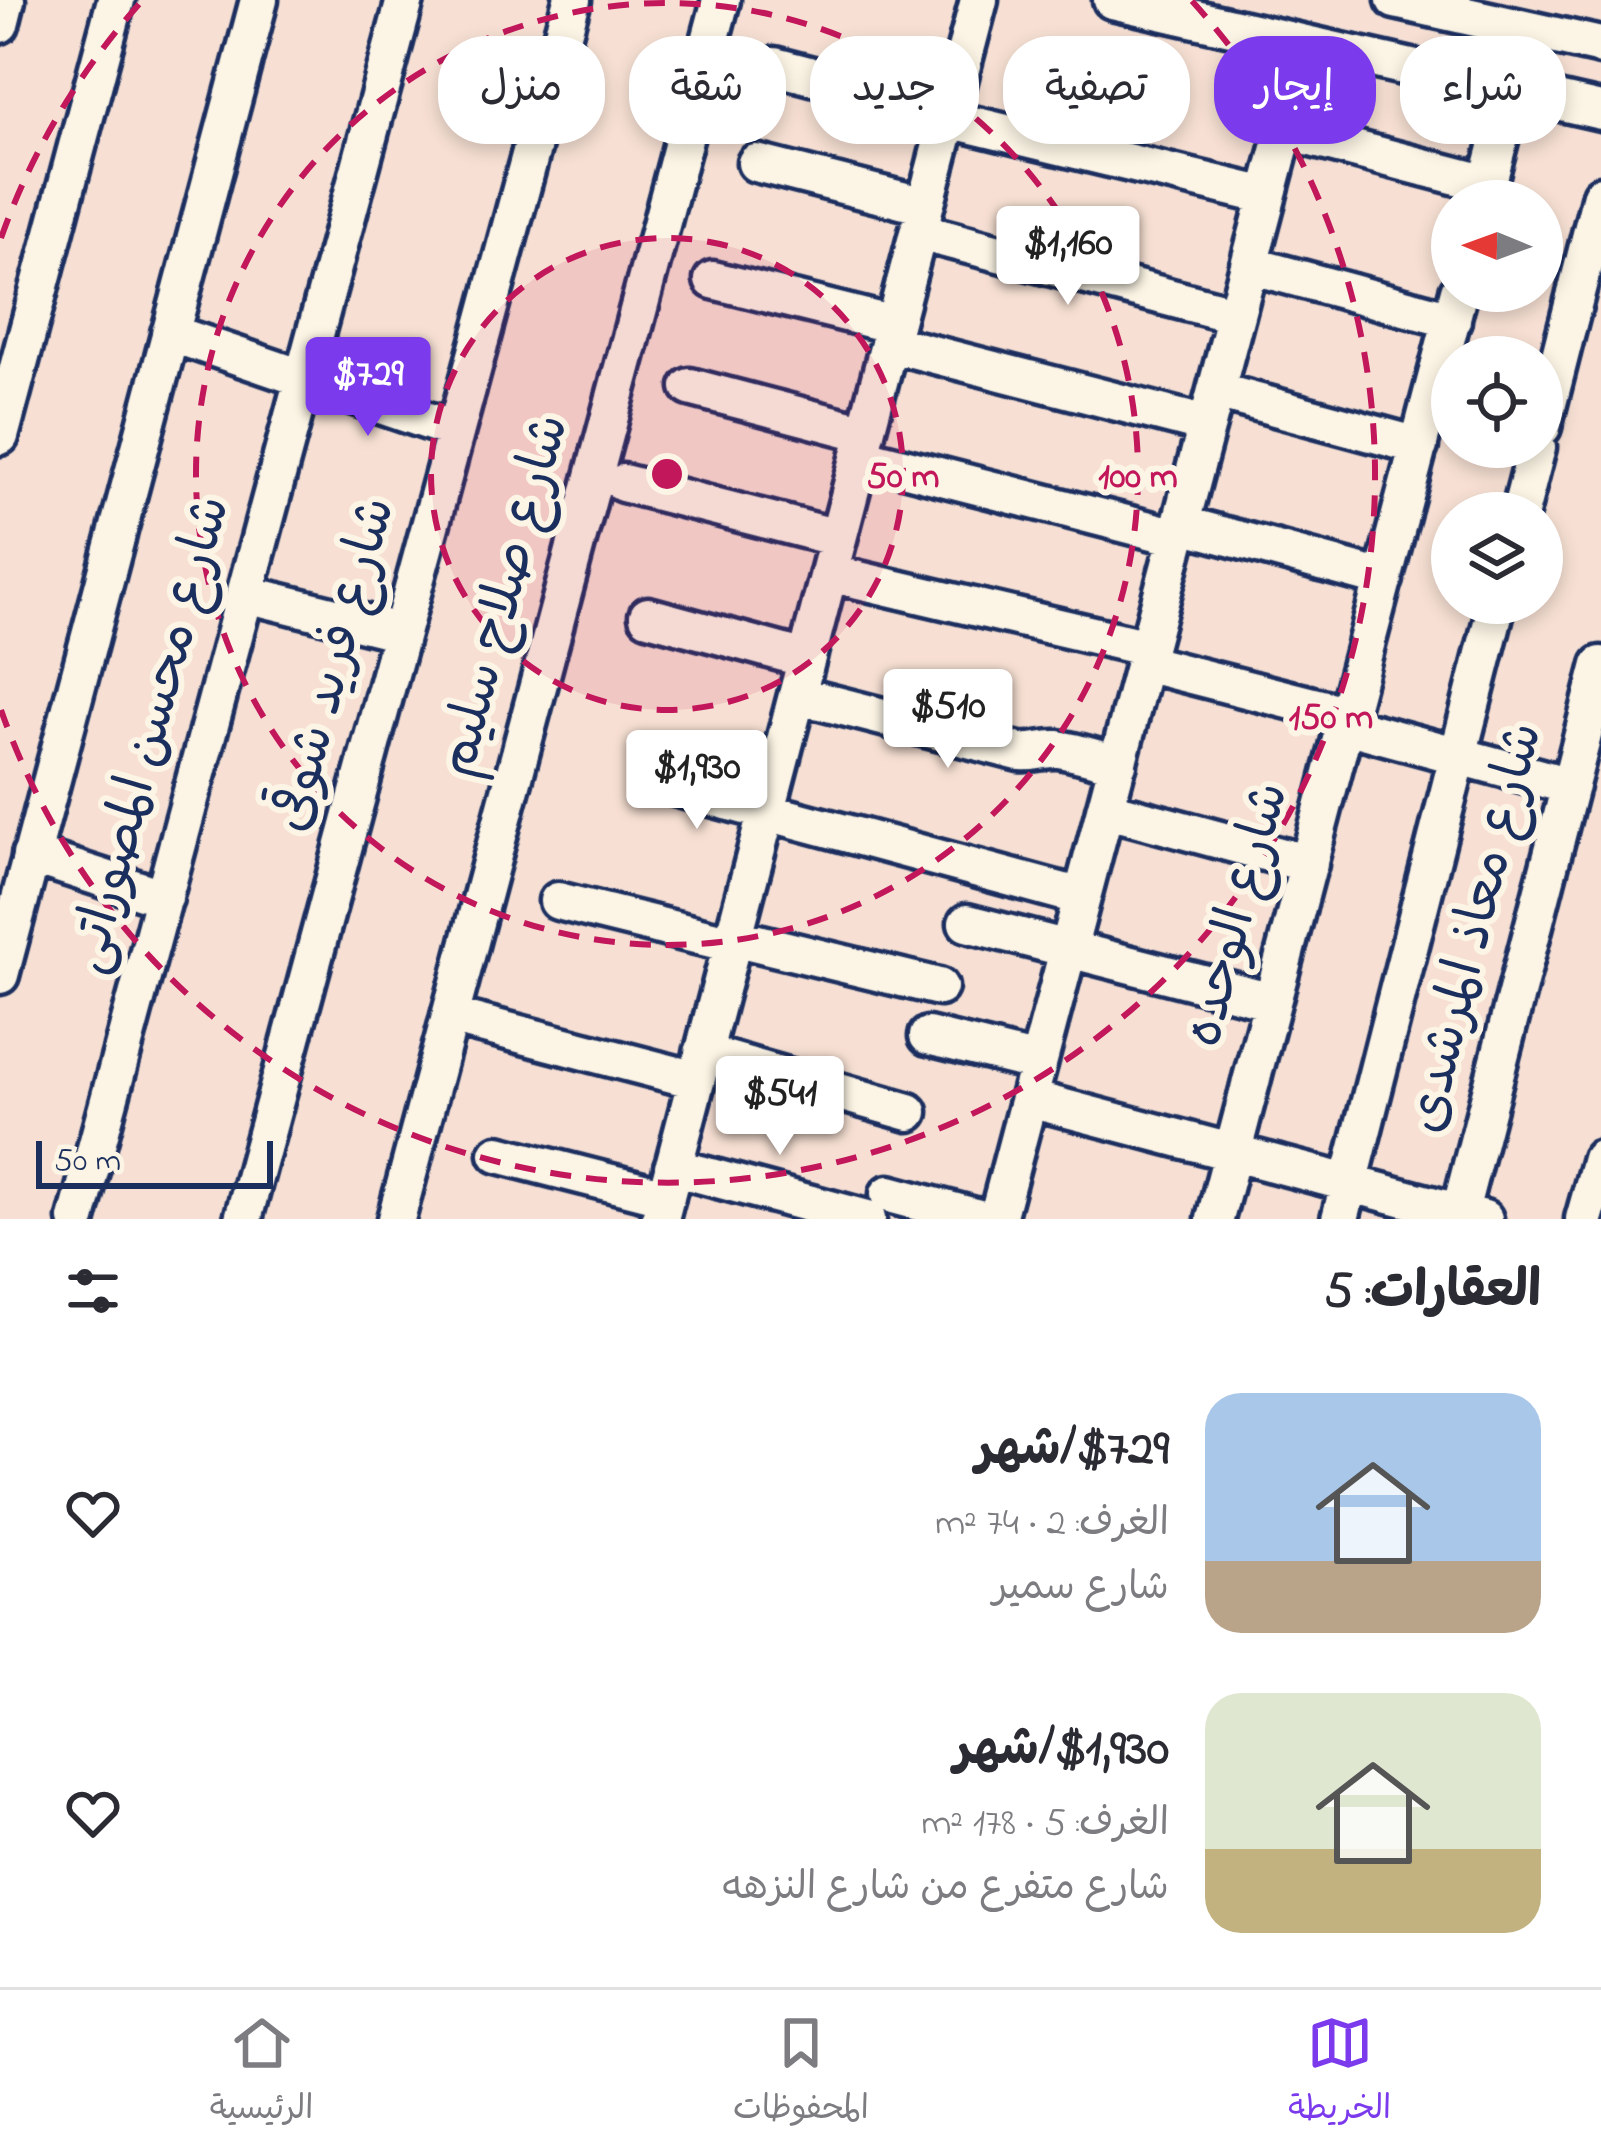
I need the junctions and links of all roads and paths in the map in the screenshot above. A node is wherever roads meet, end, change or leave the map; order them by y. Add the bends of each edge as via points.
1 (6, 0) edge
2 (116, 0) edge
3 (259, 0) edge
4 (405, 0) edge
5 (572, 0) edge
6 (722, 0) edge
7 (979, 0) edge
8 (1112, 0) edge
9 (1395, 0) edge
10 (1512, 13) edge
11 (0, 23) edge
12 (970, 36) edge
13 (1265, 36) edge
14 (1601, 46) edge
15 (1566, 103) edge
16 (1601, 111) edge
17 (979, 124) edge
18 (942, 144) edge
19 (1282, 144) edge
20 (1328, 144) edge
21 (1498, 144) edge
22 (756, 163) dead end
23 (1446, 180) edge
24 (1488, 180) edge
25 (1601, 195) edge
26 (1268, 196) junction
27 (922, 219) junction
28 (1249, 266) junction
29 (713, 280) dead end
30 (1431, 301) edge
31 (1454, 312) edge
32 (1236, 315) junction
33 (170, 333) junction
34 (892, 334) junction
35 (1563, 344) edge
36 (304, 379) junction
37 (690, 387) dead end
38 (1212, 408) junction
39 (454, 430) junction
40 (0, 436) edge
41 (863, 444) junction
42 (1419, 446) junction
43 (623, 483) dead end
44 (1179, 531) junction
45 (833, 555) junction
46 (1384, 579) junction
47 (246, 594) junction
48 (648, 616) dead end
49 (1492, 624) edge
50 (400, 632) junction
51 (1146, 656) junction
52 (1601, 665) edge
53 (802, 677) junction
54 (1346, 720) junction
55 (1458, 756) junction
56 (1118, 764) junction
57 (649, 781) dead end
58 (1570, 786) junction
59 (1105, 809) junction
60 (766, 814) junction
61 (31, 856) junction
62 (1309, 864) junction
63 (1082, 897) junction
64 (164, 898) junction
65 (558, 901) dead end
66 (967, 923) dead end
67 (732, 940) junction
68 (1068, 950) junction
69 (0, 975) edge
70 (939, 987) dead end
71 (1272, 1001) junction
72 (450, 1016) junction
73 (928, 1036) dead end
74 (1038, 1063) junction
75 (700, 1067) junction
76 (1030, 1100) junction
77 (909, 1112) dead end
78 (1232, 1153) junction
79 (498, 1154) dead end
80 (1601, 1159) edge
81 (666, 1194) edge
82 (1345, 1201) edge
83 (878, 1207) edge
84 (1467, 1217) edge
85 (77, 1219) edge
86 (243, 1219) edge
87 (396, 1219) edge
88 (982, 1219) edge
89 (997, 1219) edge
90 (1215, 1219) edge
91 (1584, 1219) edge

1 - 11 street
2 - 40 street
3 - 33 street
4 - 36 street, شارع محسن المصوراتى
5 - 39 street, شارع فريد شوقى
6 - 72 street, شارع صلاح سليم
7 - 12 street
8 - 13 street
9 - 10 street
10 - 14 street
15 - 16 street
17 - 26 street
18 - 27 street
19 - 26 street
20 - 23 street
21 - 24 street
22 - 27 street
25 - 35 street
26 - 28 street
27 - 32 street
27 - 34 street
28 - 30 street
28 - 32 street
29 - 34 street
31 - 42 street, شارع الوحده
32 - 38 street
33 - 36 street
33 - 61 street
34 - 38 street
34 - 41 street
36 - 39 street
36 - 47 street, شارع محسن المصوراتى
37 - 41 street
38 - 42 street
38 - 44 street
39 - 50 street, شارع فريد شوقى
41 - 44 street
41 - 45 street
42 - 46 street, شارع الوحده
43 - 45 street
44 - 46 street
44 - 51 street
45 - 51 street
45 - 53 street
46 - 54 street, شارع الوحده
47 - 50 street
47 - 64 street, شارع محسن المصوراتى
48 - 53 street
49 - 55 street
50 - 86 street, شارع فريد شوقى
51 - 54 street
51 - 56 street
52 - 58 street, شارع معاذ المرشدى
53 - 56 street via 1018,752 1061,749
53 - 60 street
54 - 55 street
54 - 62 street, شارع الوحده
55 - 58 street
55 - 82 street
56 - 59 street
57 - 60 street
58 - 84 street, شارع معاذ المرشدى
59 - 62 street
59 - 63 street
60 - 63 street
60 - 67 street
61 - 64 street
61 - 69 street
62 - 71 street, شارع الوحده
63 - 68 street
64 - 85 street, شارع محسن المصوراتى
65 - 67 street
66 - 68 street
67 - 70 street
67 - 75 street
68 - 71 street
68 - 74 street
71 - 78 street, شارع الوحده
72 - 75 street
72 - 87 street, شارع صلاح سليم
73 - 74 street
74 - 76 street
75 - 77 street
75 - 81 street
76 - 78 street
76 - 89 street
78 - 82 street
78 - 90 street, شارع الوحده
79 - 81 street
80 - 91 street
81 - 83 street
82 - 84 street
83 - 88 street

